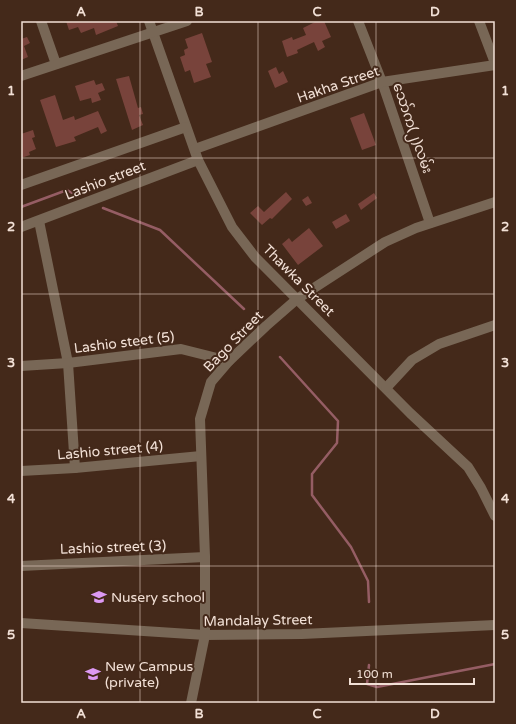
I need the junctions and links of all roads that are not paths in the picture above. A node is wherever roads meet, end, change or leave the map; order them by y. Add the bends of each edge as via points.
1 (41, 21) edge
2 (149, 21) edge
3 (187, 21) edge
4 (358, 21) edge
5 (479, 21) edge
6 (153, 33) junction
7 (56, 64) junction
8 (495, 64) edge
9 (21, 76) edge
10 (382, 82) junction
11 (186, 127) junction
12 (195, 149) junction
13 (198, 160) junction
14 (21, 185) edge
15 (495, 202) edge
16 (39, 221) junction
17 (430, 223) junction
18 (21, 227) edge
19 (297, 298) junction
20 (495, 324) edge
21 (229, 361) junction
22 (68, 363) junction
23 (21, 366) edge
24 (386, 388) junction
25 (201, 456) junction
26 (75, 468) junction
27 (21, 471) edge
28 (493, 504) edge
29 (495, 516) edge
30 (205, 557) junction
31 (21, 566) edge
32 (21, 623) edge
33 (495, 625) edge
34 (205, 635) junction
35 (191, 703) edge

1 - 7 street
2 - 6 street, Thawka Street
3 - 6 street
4 - 10 street, သော်က(၂)လမ်း
5 - 8 street
6 - 7 street
6 - 11 street, Thawka Street
7 - 9 street
8 - 10 street, Hakha Street
10 - 12 street, Hakha Street
10 - 17 street, သော်က(၂)လမ်း
11 - 12 street, Thawka Street
11 - 14 street
12 - 13 street, Thawka Street
13 - 16 street, Lashio street
13 - 19 street, Thawka Street via 232,227 255,257
15 - 17 street, Bago Street
16 - 18 street, Lashio street
16 - 22 street
17 - 19 street, Bago Street via 385,242
19 - 21 street, Bago Street
19 - 24 street, Thawka Street
20 - 24 street via 439,344 412,360
21 - 22 street, Lashio steet (5) via 181,349
21 - 25 street, Bago Street via 211,382 200,419
22 - 23 street, Lashio steet (5)
22 - 26 street
24 - 28 street, Thawka Street via 468,467
25 - 26 street, Lashio street (4)
25 - 30 street, Bago Street
26 - 27 street, Lashio street (4)
28 - 29 street, Thawka Street
30 - 31 street, Lashio street (3)
30 - 34 street, Bago Street
32 - 34 street, Mandalay Street
33 - 34 street, Mandalay Street via 302,634
34 - 35 street, Bago Street

